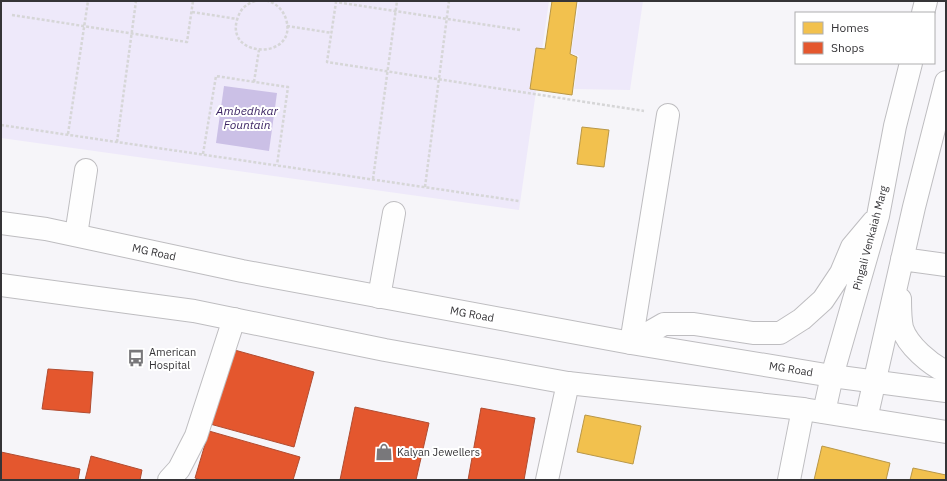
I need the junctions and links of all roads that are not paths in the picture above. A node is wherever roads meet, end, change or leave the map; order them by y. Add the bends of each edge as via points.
1 (926, 1) edge
2 (923, 12) edge
3 (911, 64) edge
4 (946, 82) edge
5 (668, 115) road end
6 (86, 170) dead end
7 (394, 213) dead end
8 (878, 216) junction
9 (1, 223) edge
10 (76, 235) junction
11 (901, 265) junction
12 (946, 265) edge
13 (1, 285) edge
14 (379, 297) junction
15 (234, 319) junction
16 (631, 343) junction
17 (946, 372) edge
18 (832, 376) junction
19 (874, 381) junction
20 (568, 383) junction
21 (946, 391) edge
22 (814, 411) junction
23 (866, 419) junction
24 (946, 432) edge
25 (169, 480) edge
26 (547, 480) edge
27 (789, 480) edge

1 - 2 main road
3 - 8 main road, Pingali Venkaiah Marg via 895,126
4 - 11 main road
5 - 16 main road
6 - 10 main road
7 - 14 main road
8 - 16 main road via 852,247 841,273 824,300 780,333 753,333 694,324 664,324
8 - 18 main road, Pingali Venkaiah Marg
9 - 10 main road, MG Road via 46,228
10 - 14 main road, MG Road
11 - 12 main road
11 - 17 main road via 903,329 918,352 931,364
11 - 19 main road
13 - 15 main road via 194,311
14 - 16 main road, MG Road
15 - 20 main road via 385,350
15 - 25 main road via 196,436 179,469
16 - 18 main road, MG Road
18 - 19 main road, MG Road
18 - 22 main road, Pingali Venkaiah Marg
19 - 21 main road, MG Road
19 - 23 main road
20 - 22 main road
20 - 26 main road
22 - 23 main road
22 - 27 main road, Pingali Venkaiah Marg
23 - 24 main road

